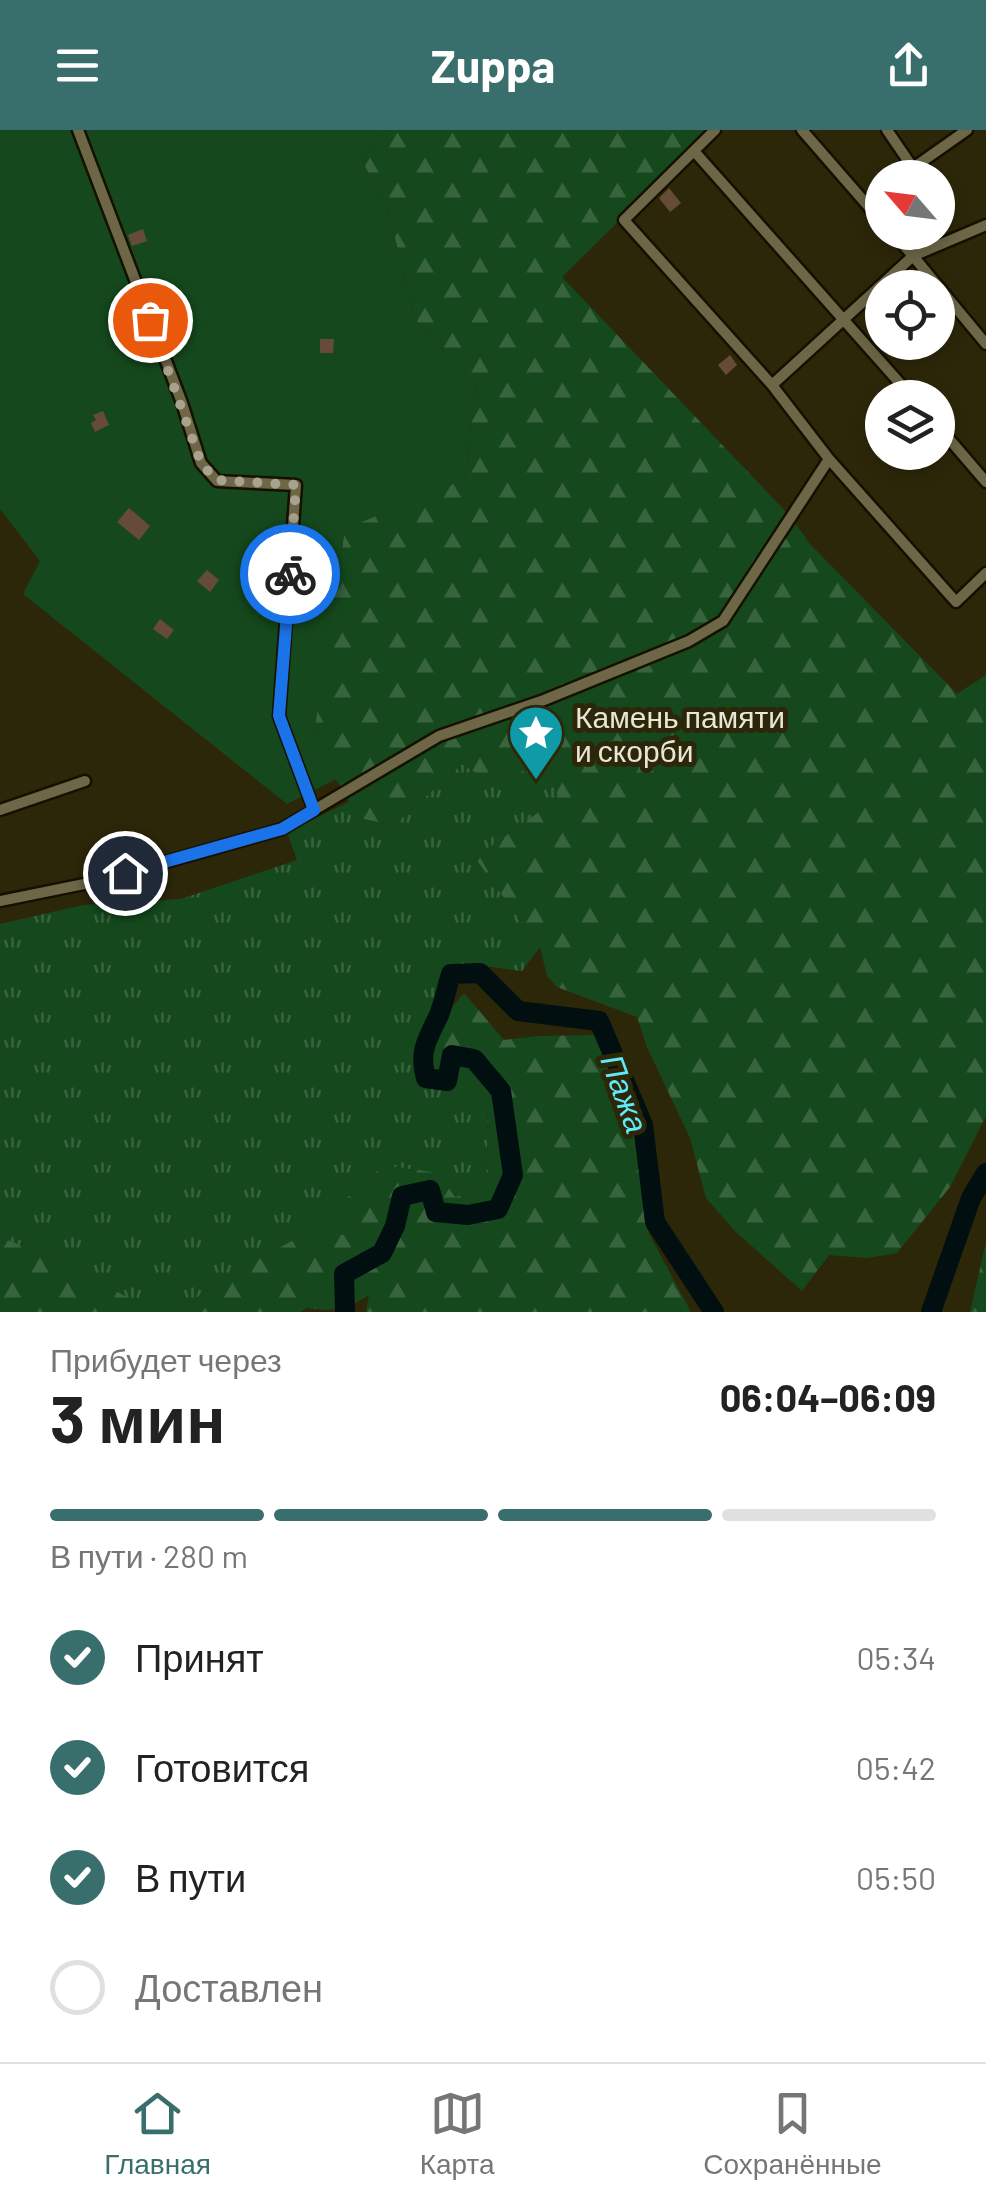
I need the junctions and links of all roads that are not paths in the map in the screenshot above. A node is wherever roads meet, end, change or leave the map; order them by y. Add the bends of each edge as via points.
1 (78, 130) edge
2 (715, 130) edge
3 (802, 130) edge
4 (887, 130) edge
5 (967, 130) edge
6 (694, 151) junction
7 (865, 202) edge
8 (986, 225) edge
9 (908, 250) edge
10 (913, 256) junction
11 (844, 318) junction
12 (986, 344) edge
13 (897, 380) edge
14 (772, 384) junction
15 (955, 446) edge
16 (829, 460) junction
17 (986, 482) edge
18 (986, 573) edge
19 (84, 782) dead end
20 (0, 810) edge
21 (314, 810) junction
22 (0, 900) edge

1 - 21 street via 201,463 216,480 296,485 279,716
2 - 6 street
3 - 7 street
4 - 5 street via 913,168
6 - 11 street
6 - 14 street via 624,220
8 - 10 street
9 - 10 street
10 - 11 street
10 - 12 street
11 - 13 street
11 - 14 street
14 - 16 street
15 - 17 street
16 - 18 street via 956,602
16 - 21 street via 722,621 562,692 438,736
19 - 20 street
21 - 22 street via 282,829 99,881

